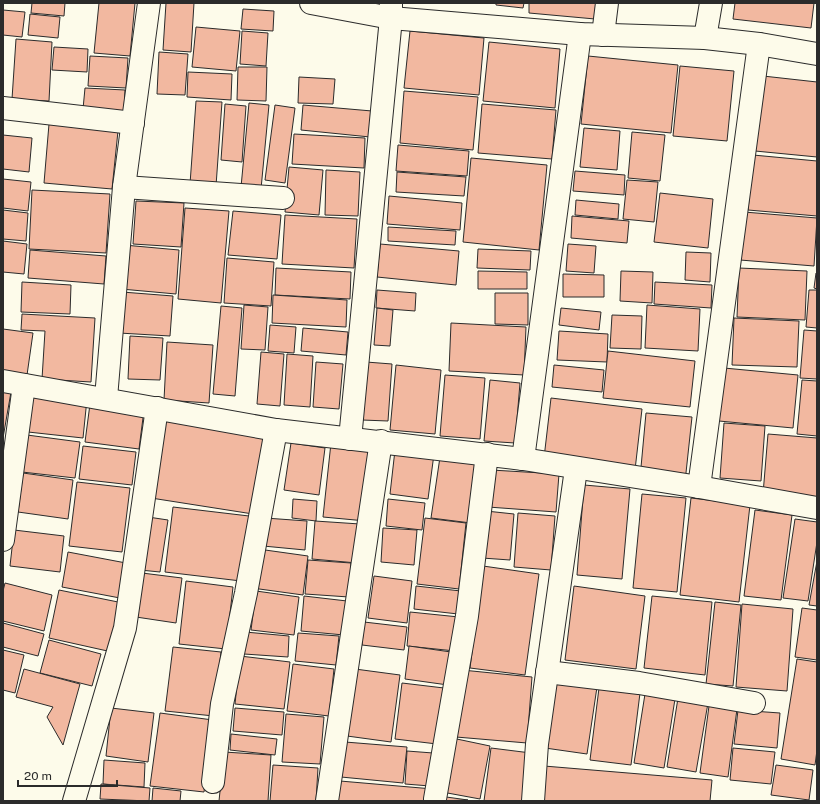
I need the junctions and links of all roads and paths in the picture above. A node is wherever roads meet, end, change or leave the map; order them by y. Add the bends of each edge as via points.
1 (149, 3) edge
2 (311, 3) edge
3 (607, 3) edge
4 (711, 3) edge
5 (391, 11) edge
6 (580, 34) junction
7 (603, 35) junction
8 (705, 38) junction
9 (759, 44) junction
10 (817, 54) edge
11 (3, 108) edge
12 (133, 122) junction
13 (124, 188) junction
14 (283, 198) dead end
15 (3, 381) edge
16 (24, 385) junction
17 (106, 398) junction
18 (157, 408) junction
19 (276, 430) junction
20 (350, 439) junction
21 (381, 441) junction
22 (487, 454) junction
23 (523, 459) junction
24 (576, 469) junction
25 (700, 487) junction
26 (817, 508) edge
27 (3, 540) edge
28 (547, 672) junction
29 (754, 703) dead end
30 (213, 782) dead end
31 (435, 799) dead end
32 (74, 801) edge
33 (327, 801) edge
34 (533, 801) edge

1 - 12 street
2 - 5 street
3 - 7 street
4 - 8 street
5 - 6 street
5 - 20 street
6 - 7 street
6 - 23 street
7 - 8 street
8 - 9 street
9 - 10 street
9 - 25 street
11 - 12 street
12 - 13 street
13 - 14 street
13 - 17 street
15 - 16 street
16 - 17 street
16 - 27 street
17 - 18 street
18 - 19 street
18 - 32 street via 125,628
19 - 20 street
19 - 30 street via 246,593 222,704
20 - 21 street
21 - 22 street
21 - 33 street
22 - 23 street
22 - 31 street via 467,616
23 - 24 street
24 - 25 street
24 - 28 street
25 - 26 street
28 - 29 street via 640,683
28 - 34 street via 537,744

